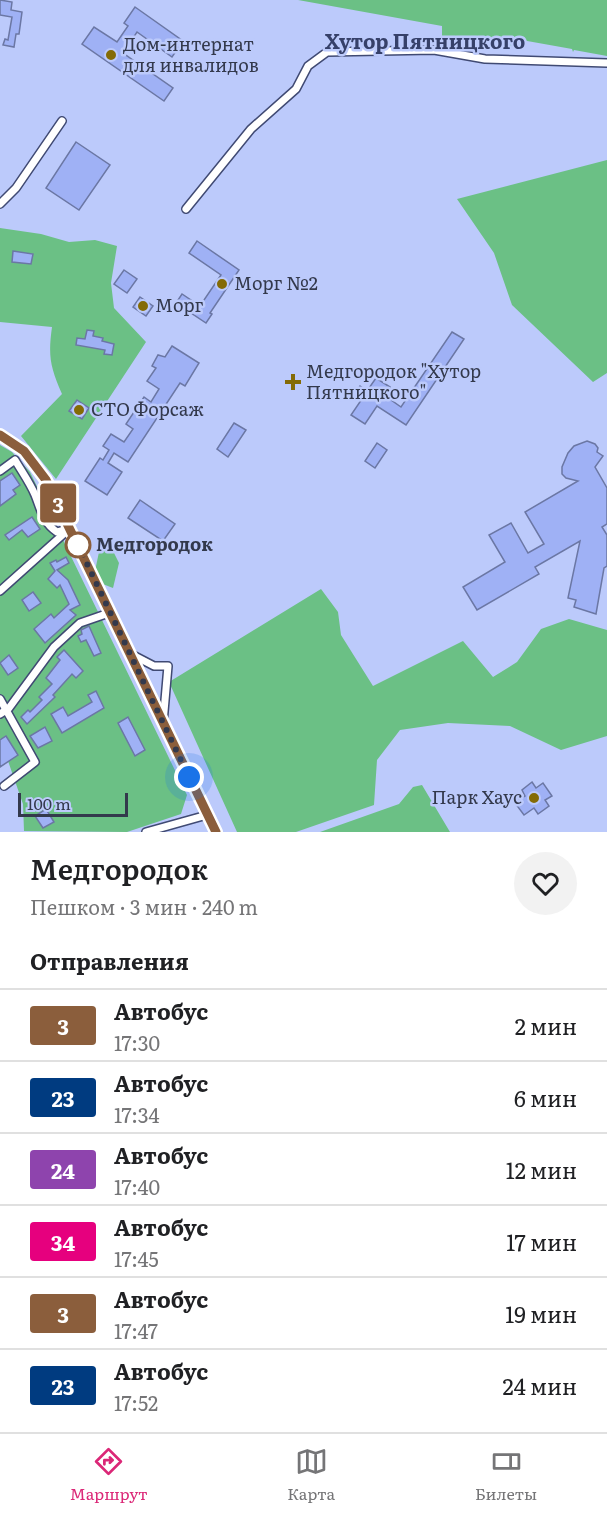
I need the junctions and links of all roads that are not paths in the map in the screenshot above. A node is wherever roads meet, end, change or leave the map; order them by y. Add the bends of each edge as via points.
1 (607, 63) edge
2 (62, 121) dead end
3 (0, 204) edge
4 (186, 209) dead end
5 (0, 435) edge
6 (0, 471) edge
7 (70, 528) junction
8 (0, 591) edge
9 (109, 613) junction
10 (129, 653) junction
11 (0, 699) edge
12 (3, 712) edge
13 (163, 724) junction
14 (4, 786) dead end
15 (207, 815) junction
16 (146, 832) edge
17 (216, 832) edge

1 - 4 street via 485,59 435,50 327,52 308,66 296,89 251,129
2 - 3 street via 16,188
5 - 7 main road via 24,451 37,467
6 - 7 street via 15,460 50,528 57,532
7 - 8 street
7 - 9 main road
9 - 10 main road
9 - 12 street via 80,623 54,648
10 - 13 main road
10 - 13 street via 154,666 168,666
11 - 12 street
12 - 14 street via 35,762
13 - 15 main road
15 - 16 street
15 - 17 main road

